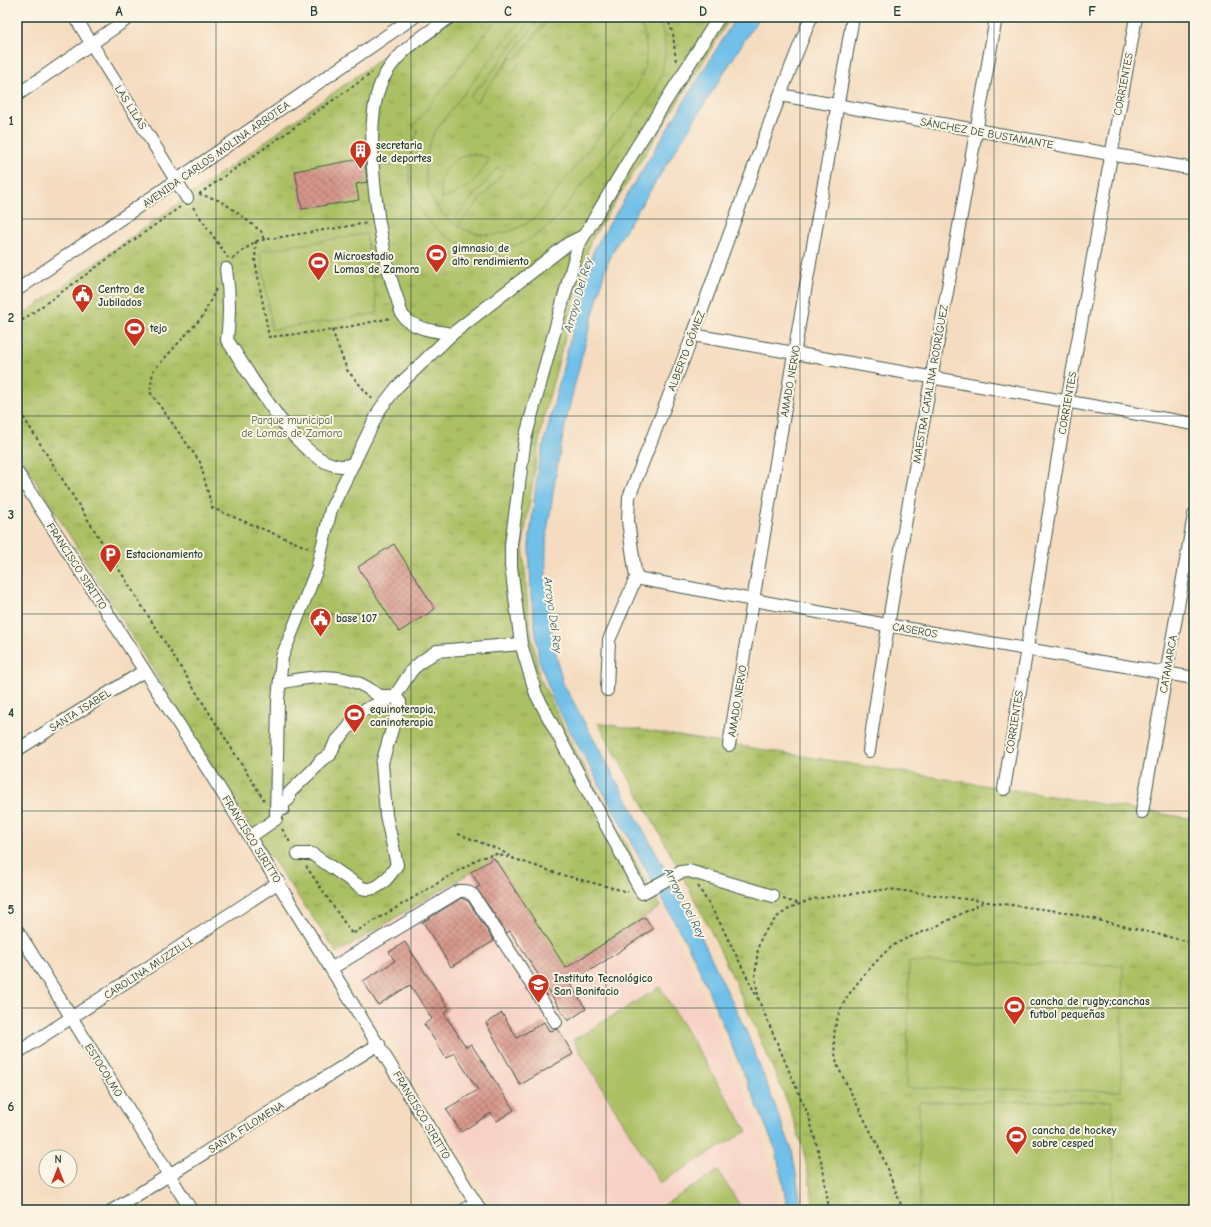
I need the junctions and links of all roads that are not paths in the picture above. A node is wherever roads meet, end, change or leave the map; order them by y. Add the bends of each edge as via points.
1 (75, 17) edge
2 (130, 17) edge
3 (450, 17) edge
4 (718, 17) edge
5 (811, 17) edge
6 (853, 17) edge
7 (996, 17) edge
8 (1136, 17) edge
9 (408, 19) edge
10 (92, 44) junction
11 (17, 95) edge
12 (780, 95) junction
13 (838, 106) junction
14 (977, 131) junction
15 (1110, 155) junction
16 (1194, 169) edge
17 (177, 181) junction
18 (188, 199) road end
19 (583, 236) junction
20 (226, 269) road end
21 (17, 290) edge
22 (452, 334) junction
23 (693, 335) junction
24 (794, 354) junction
25 (931, 378) junction
26 (1067, 402) junction
27 (1194, 424) edge
28 (354, 463) junction
29 (17, 472) edge
30 (1194, 515) edge
31 (636, 578) junction
32 (753, 600) junction
33 (887, 625) junction
34 (521, 644) junction
35 (1026, 650) junction
36 (144, 671) junction
37 (1166, 674) junction
38 (1194, 678) edge
39 (280, 683) junction
40 (607, 690) dead end
41 (396, 696) junction
42 (729, 745) dead end
43 (17, 750) edge
44 (869, 751) dead end
45 (1004, 789) dead end
46 (1142, 812) dead end
47 (276, 815) junction
48 (250, 837) junction
49 (298, 854) road end
50 (279, 882) junction
51 (773, 896) road end
52 (17, 930) edge
53 (332, 968) junction
54 (72, 1017) junction
55 (556, 1022) dead end
56 (379, 1044) junction
57 (17, 1053) edge
58 (169, 1175) junction
59 (478, 1206) edge
60 (113, 1210) edge
61 (191, 1210) edge
62 (464, 1210) edge

1 - 10 street, LAS LILAS
2 - 10 street
3 - 22 street via 398,55 381,83 374,113 373,161 382,248 390,280 404,317 415,326
4 - 19 street
5 - 12 street, ALBERTO GÓMEZ
6 - 13 street, AMADO NERVO
7 - 14 street, MAESTRA CATALINA RODRÍGUEZ
8 - 15 street, CORRIENTES
9 - 17 street, AVENIDA CARLOS MOLINA ARROTEA
10 - 11 street
10 - 17 street, LAS LILAS
12 - 13 street, SÁNCHEZ DE BUSTAMANTE
12 - 23 street, ALBERTO GÓMEZ
13 - 14 street, SÁNCHEZ DE BUSTAMANTE
13 - 24 street, AMADO NERVO
14 - 15 street, SÁNCHEZ DE BUSTAMANTE
14 - 25 street, MAESTRA CATALINA RODRÍGUEZ
15 - 16 street, SÁNCHEZ DE BUSTAMANTE
15 - 26 street, CORRIENTES
17 - 18 street, LAS LILAS
17 - 21 street, AVENIDA CARLOS MOLINA ARROTEA
19 - 22 street via 569,243
19 - 34 street via 574,257 522,453 510,556
20 - 28 street via 230,294 227,340 251,378 287,429 318,459 337,467
22 - 28 street via 397,387 380,409
23 - 24 street
23 - 31 street, ALBERTO GÓMEZ via 629,497 628,521
24 - 25 street
24 - 32 street, AMADO NERVO
25 - 26 street
25 - 33 street, MAESTRA CATALINA RODRÍGUEZ
26 - 27 street
26 - 35 street, CORRIENTES
28 - 39 street via 331,510 317,569 282,657
29 - 36 street, FRANCISCO SIRITTO
30 - 37 street, CATAMARCA
31 - 32 street, CASEROS
31 - 40 street, ALBERTO GÓMEZ via 610,636
32 - 33 street, CASEROS
32 - 42 street, AMADO NERVO
33 - 35 street, CASEROS
33 - 44 street, MAESTRA CATALINA RODRÍGUEZ
34 - 41 street via 437,652 412,670
34 - 51 street via 539,702 644,892 685,872
35 - 37 street, CASEROS
35 - 45 street, CORRIENTES
36 - 43 street, SANTA ISABEL
36 - 48 street, FRANCISCO SIRITTO
37 - 38 street, CASEROS
37 - 46 street, CATAMARCA
39 - 41 street via 310,676 337,678 360,684 379,697
39 - 47 street
41 - 47 street via 356,714 335,743 330,755 321,760 289,793 289,800 282,804 283,809
41 - 49 street via 400,702 382,763 386,815 397,865 376,888 369,890 362,888 312,854
47 - 48 street
48 - 50 street, FRANCISCO SIRITTO
50 - 53 street, FRANCISCO SIRITTO
50 - 54 street, CAROLINA MUZZILLI
52 - 54 street, ESTOCOLMO
53 - 55 street via 459,891 466,891 473,895
53 - 56 street, FRANCISCO SIRITTO
54 - 57 street, CAROLINA MUZZILLI
54 - 58 street, ESTOCOLMO
56 - 58 street, SANTA FILOMENA
56 - 59 street, FRANCISCO SIRITTO
58 - 60 street, SANTA FILOMENA
58 - 61 street, ESTOCOLMO
59 - 62 street

